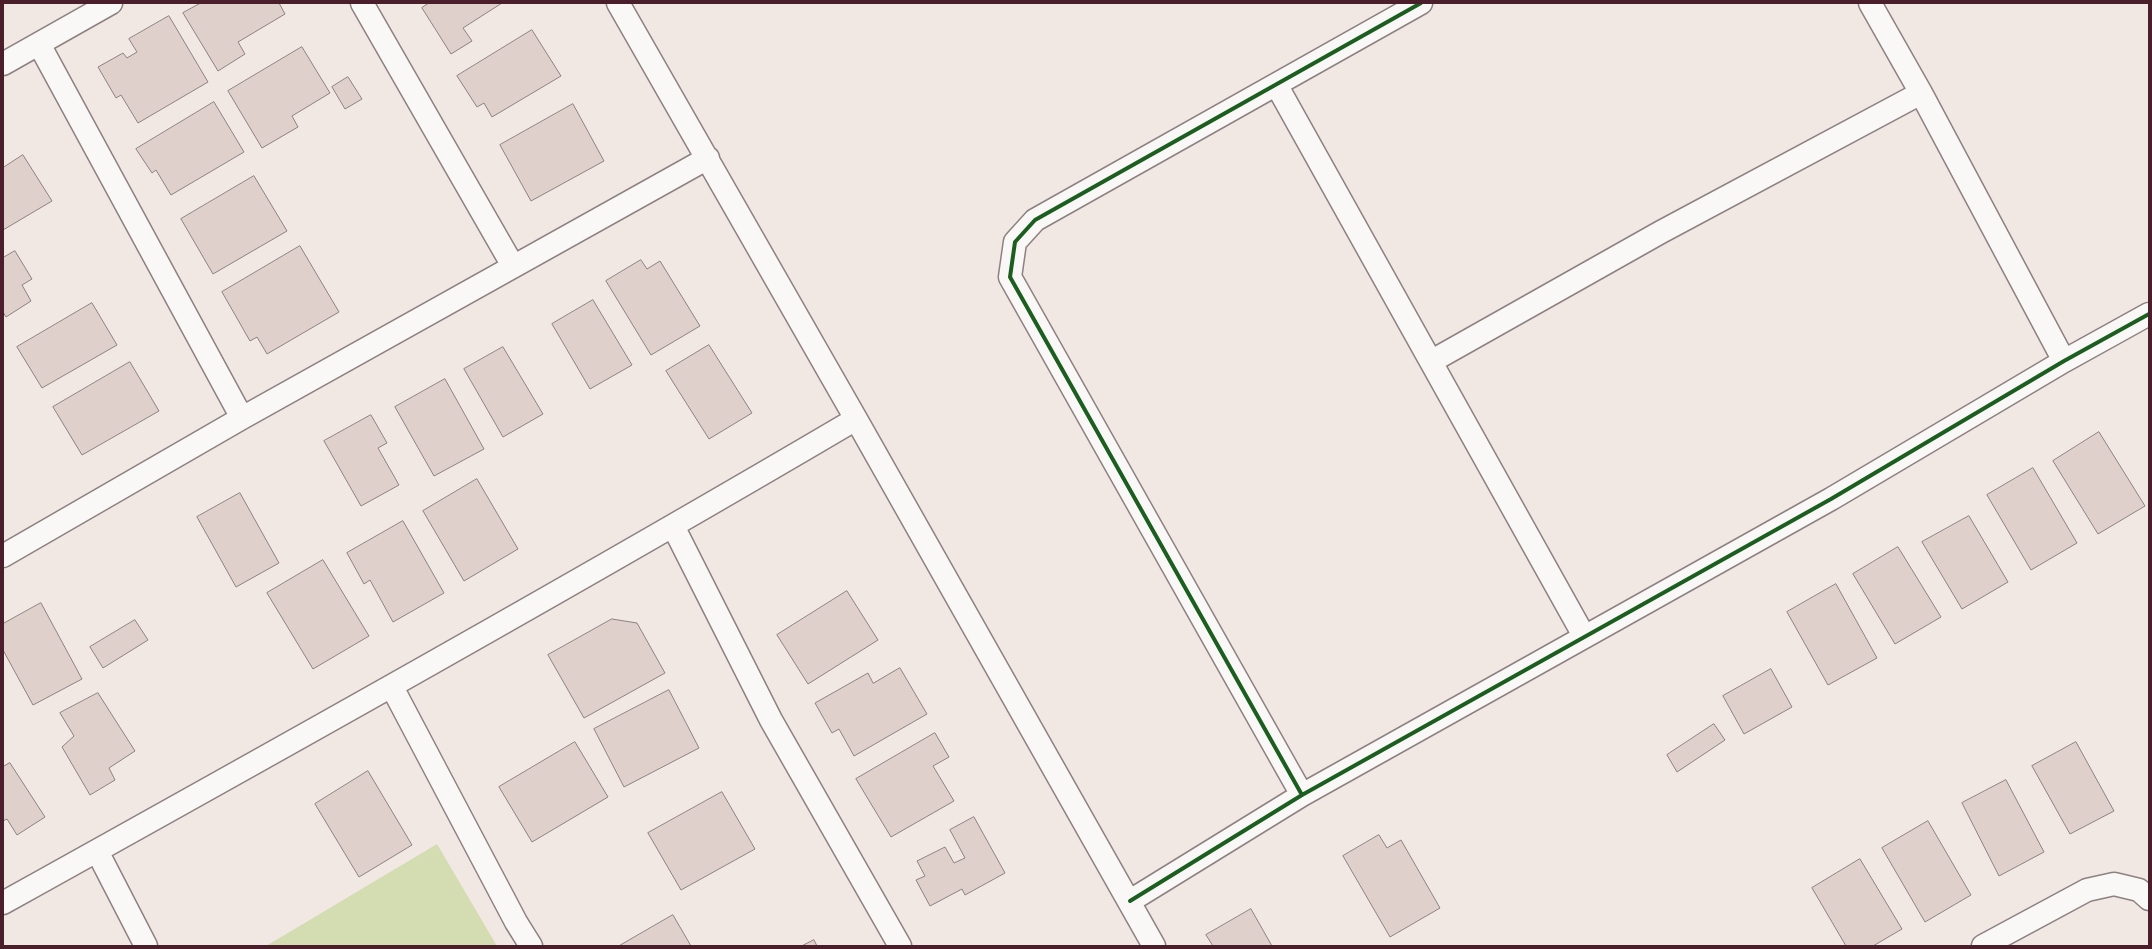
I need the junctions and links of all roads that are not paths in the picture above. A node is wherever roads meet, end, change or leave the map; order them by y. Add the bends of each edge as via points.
1 (111, 3) edge
2 (362, 3) edge
3 (618, 3) edge
4 (1421, 3) edge
5 (1870, 3) edge
6 (39, 44) junction
7 (3, 64) edge
8 (1277, 86) junction
9 (1921, 93) junction
10 (708, 158) junction
11 (513, 266) junction
12 (2149, 314) edge
13 (1432, 361) junction
14 (2064, 361) junction
15 (242, 418) junction
16 (856, 419) junction
17 (673, 526) junction
18 (3, 556) edge
19 (1584, 636) junction
20 (392, 687) junction
21 (1302, 795) junction
22 (97, 851) junction
23 (2149, 899) edge
24 (1130, 901) junction
25 (3, 903) edge
26 (146, 946) edge
27 (531, 946) edge
28 (900, 946) edge
29 (1154, 946) edge
30 (1983, 946) edge

1 - 6 street
2 - 11 street
3 - 10 street
4 - 8 street
5 - 9 street
6 - 7 street
6 - 15 street
8 - 13 street
8 - 21 street via 1035,220 1015,242 1010,277
9 - 13 street via 1661,232
9 - 14 street
10 - 11 street
10 - 16 street
11 - 15 street
12 - 14 street
13 - 19 street
14 - 19 street via 1831,499
15 - 18 street
16 - 17 street
16 - 24 street via 999,675
17 - 20 street
17 - 28 street via 772,720
19 - 21 street
20 - 22 street
20 - 27 street
21 - 24 street
22 - 25 street
22 - 26 street
23 - 30 street via 2139,890 2114,884 2087,890
24 - 29 street

